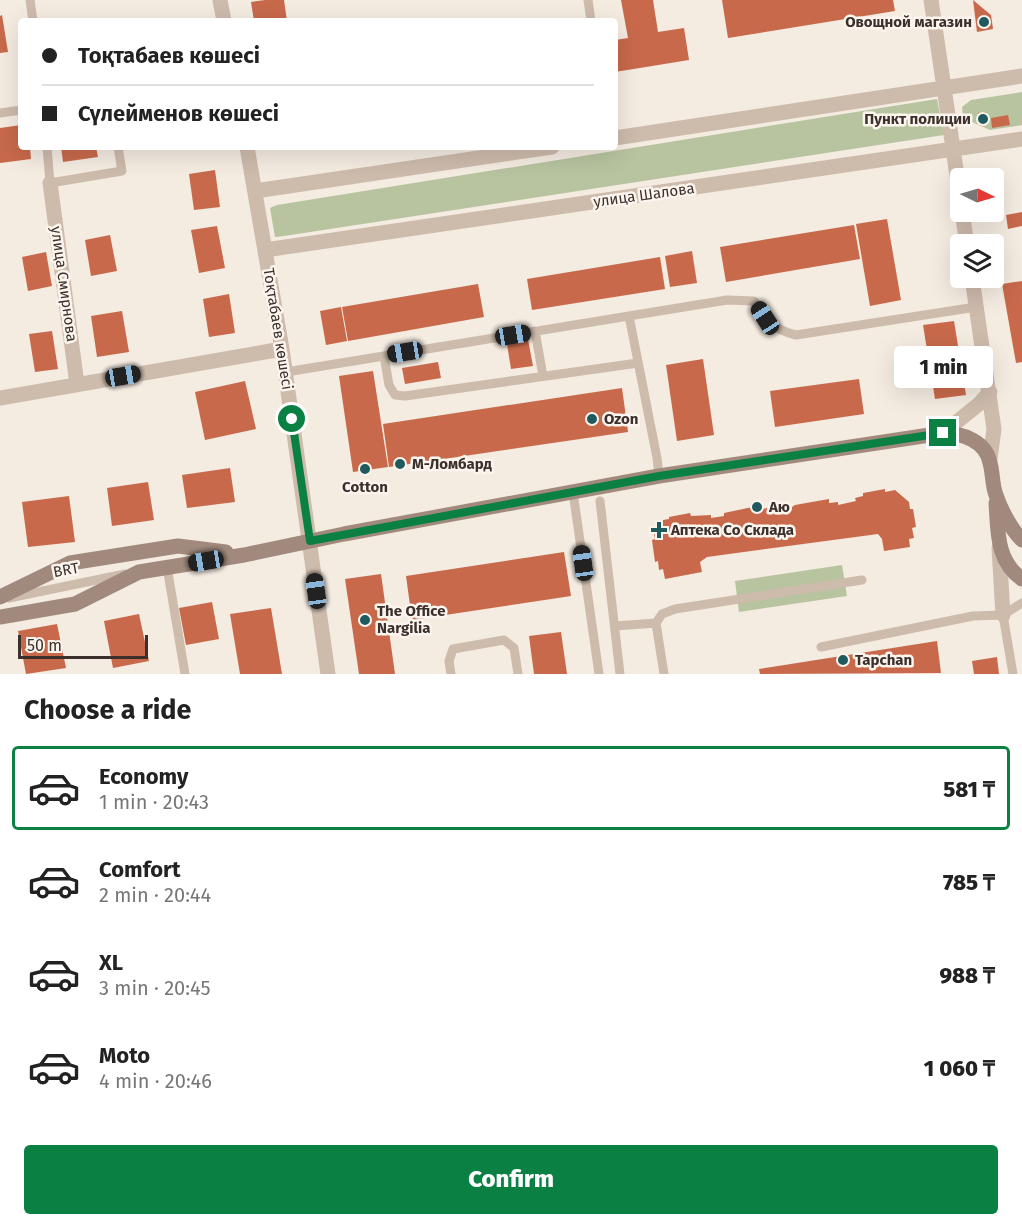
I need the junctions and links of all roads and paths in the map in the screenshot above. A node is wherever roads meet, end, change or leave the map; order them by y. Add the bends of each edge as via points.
1 (30, 0) edge
2 (220, 0) edge
3 (588, 0) edge
4 (931, 0) edge
5 (33, 18) edge
6 (223, 18) edge
7 (591, 18) edge
8 (1022, 76) edge
9 (944, 88) junction
10 (18, 110) edge
11 (0, 113) edge
12 (618, 138) edge
13 (1022, 139) edge
14 (47, 150) edge
15 (118, 150) edge
16 (248, 150) edge
17 (532, 150) edge
18 (953, 150) junction
19 (956, 168) edge
20 (50, 183) junction
21 (255, 191) junction
22 (265, 250) junction
23 (973, 288) edge
24 (976, 307) junction
25 (629, 316) junction
26 (535, 331) junction
27 (282, 349) junction
28 (384, 356) junction
29 (638, 363) junction
30 (286, 372) junction
31 (543, 376) junction
32 (77, 384) junction
33 (990, 392) junction
34 (0, 398) edge
35 (943, 433) junction
36 (990, 459) junction
37 (659, 476) junction
38 (573, 492) junction
39 (995, 494) junction
40 (600, 501) dead end
41 (1022, 540) edge
42 (310, 541) junction
43 (999, 548) junction
44 (244, 555) junction
45 (167, 567) junction
46 (139, 572) junction
47 (1022, 579) edge
48 (862, 580) dead end
49 (0, 598) edge
50 (1022, 603) edge
51 (1003, 615) junction
52 (0, 617) edge
53 (656, 623) junction
54 (615, 626) junction
55 (821, 646) dead end
56 (185, 674) edge
57 (328, 674) edge
58 (451, 674) edge
59 (518, 674) edge
60 (599, 674) edge
61 (620, 674) edge
62 (664, 674) edge
63 (1013, 674) edge

1 - 5 lane
2 - 6 street
3 - 7 lane
4 - 9 street
8 - 9 street
9 - 12 street
9 - 18 street
10 - 11 lane
13 - 18 street, улица Шалова
14 - 20 lane
15 - 20 lane via 122,171
16 - 21 street, Тоқтабаев көшесі
17 - 21 street
18 - 19 street
18 - 22 street, улица Шалова
20 - 32 street, улица Смирнова
21 - 22 street, Тоқтабаев көшесі
22 - 27 street, Тоқтабаев көшесі
23 - 24 street
24 - 25 lane via 796,335 781,332 754,301 727,300
24 - 33 street
25 - 26 lane
25 - 29 lane
26 - 28 lane
26 - 31 lane
27 - 30 street, Тоқтабаев көшесі
27 - 32 street
28 - 30 lane
28 - 31 lane via 389,385 395,395
29 - 31 lane
29 - 37 lane
30 - 42 street, Тоқтабаев көшесі
32 - 34 street
33 - 35 street
33 - 36 street via 994,429
35 - 36 street via 971,438
35 - 37 street
36 - 39 street
37 - 38 street
38 - 42 street
38 - 60 lane
39 - 41 street
39 - 43 street
40 - 54 lane
42 - 44 street
42 - 57 street
43 - 47 street via 1010,568
43 - 51 street
44 - 45 street
44 - 49 street via 178,546 70,563
45 - 46 street
45 - 56 lane
46 - 49 lane, BRT
46 - 52 street via 75,604
48 - 53 lane via 675,609 662,614
50 - 51 lane
51 - 55 lane via 973,616
51 - 63 lane
53 - 54 lane
53 - 62 lane
54 - 61 lane
58 - 59 lane via 453,649 504,640 514,648

